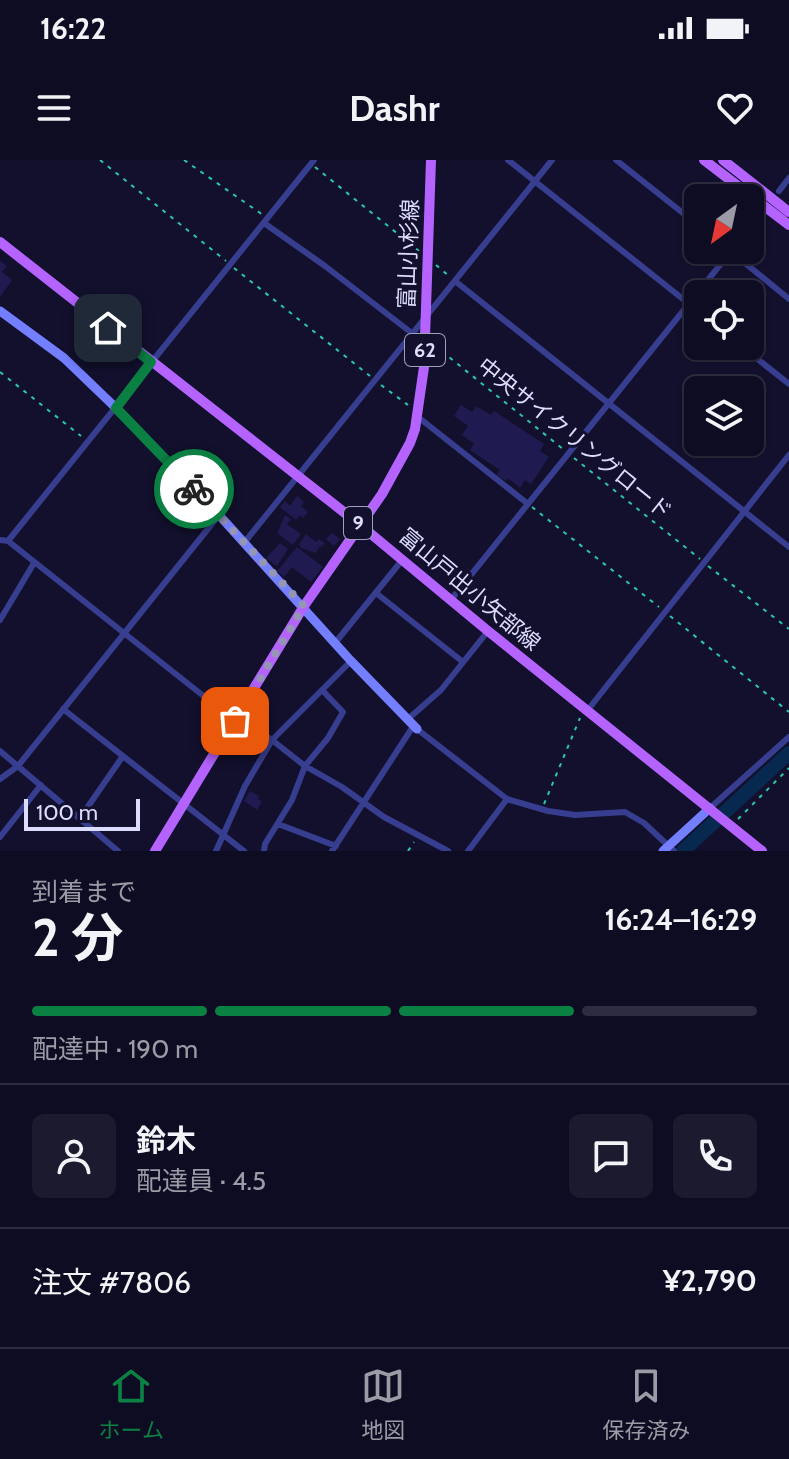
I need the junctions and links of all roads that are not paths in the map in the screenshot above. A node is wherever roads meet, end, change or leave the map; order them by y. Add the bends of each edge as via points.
1 (431, 160) edge
2 (508, 160) edge
3 (552, 160) edge
4 (616, 160) edge
5 (704, 160) edge
6 (723, 160) edge
7 (313, 162) edge
8 (789, 178) edge
9 (535, 181) junction
10 (779, 191) dead end
11 (789, 212) edge
12 (684, 214) edge
13 (265, 220) junction
14 (789, 225) edge
15 (0, 242) edge
16 (721, 264) edge
17 (747, 264) edge
18 (708, 280) edge
19 (455, 281) junction
20 (789, 299) edge
21 (684, 300) edge
22 (684, 310) edge
23 (0, 311) edge
24 (426, 318) junction
25 (413, 334) junction
26 (759, 360) edge
27 (151, 362) junction
28 (789, 384) edge
29 (609, 403) junction
30 (116, 408) junction
31 (418, 415) junction
32 (789, 455) edge
33 (297, 477) junction
34 (528, 504) junction
35 (744, 511) junction
36 (219, 515) junction
37 (359, 524) junction
38 (0, 540) edge
39 (8, 541) junction
40 (244, 543) junction
41 (789, 547) edge
42 (403, 559) junction
43 (34, 563) junction
44 (376, 593) junction
45 (450, 601) junction
46 (304, 606) junction
47 (0, 620) edge
48 (488, 631) junction
49 (124, 634) junction
50 (335, 643) junction
51 (351, 661) junction
52 (463, 662) junction
53 (322, 690) junction
54 (63, 709) junction
55 (585, 710) junction
56 (235, 721) junction
57 (413, 724) junction
58 (789, 737) edge
59 (272, 740) junction
60 (0, 751) edge
61 (123, 756) junction
62 (18, 766) junction
63 (305, 766) junction
64 (0, 779) edge
65 (41, 785) junction
66 (507, 799) junction
67 (365, 803) junction
68 (184, 804) junction
69 (711, 809) junction
70 (80, 818) junction
71 (278, 824) junction
72 (224, 835) junction
73 (0, 837) edge
74 (334, 848) edge
75 (669, 849) edge
76 (118, 851) edge
77 (155, 851) edge
78 (216, 851) edge
79 (244, 851) edge
80 (264, 851) edge
81 (448, 851) edge
82 (468, 851) edge
83 (762, 851) edge

1 - 24 main road, 富山小杉線 / 62
2 - 9 street
3 - 9 street
4 - 12 street
5 - 14 main road
6 - 11 main road
7 - 13 street
8 - 10 street
9 - 19 street
9 - 21 street
13 - 25 street
13 - 27 street
15 - 27 main road, 富山戸出小矢部線 / 9
16 - 18 street
17 - 20 street
19 - 24 street
19 - 29 street
22 - 29 street
23 - 30 street via 64,358
24 - 25 street
24 - 31 main road, 富山小杉線 / 62
25 - 33 street
26 - 28 street
27 - 30 street
27 - 33 main road, 富山戸出小矢部線 / 9
29 - 34 street
29 - 35 street
30 - 36 street
30 - 39 street
31 - 34 street
31 - 37 main road, 富山小杉線 / 62 via 401,463
32 - 35 street
33 - 37 main road, 富山戸出小矢部線 / 9
33 - 40 street
34 - 45 street
35 - 41 street
35 - 55 street
36 - 40 street
36 - 49 street
37 - 42 main road, 富山戸出小矢部線 / 9
37 - 46 main road, 富山小杉線 / 62
38 - 39 street
39 - 43 street
40 - 46 street
42 - 44 street
42 - 45 main road, 富山戸出小矢部線 / 9
43 - 47 street
43 - 49 street
44 - 50 street
44 - 52 street
45 - 48 main road, 富山戸出小矢部線 / 9
46 - 50 street
46 - 56 main road, 富山小杉線 / 62
48 - 52 street
48 - 55 main road, 富山戸出小矢部線 / 9
49 - 54 street
49 - 56 street
50 - 51 street
51 - 53 street
51 - 57 street
52 - 57 street
53 - 59 street
53 - 63 street via 343,712
54 - 61 street
54 - 62 street
55 - 69 main road, 富山戸出小矢部線 / 9
56 - 59 street
56 - 68 main road, 富山小杉線 / 62
57 - 66 street
57 - 67 street
58 - 69 street
59 - 63 street
59 - 72 street
60 - 62 street
61 - 68 street
61 - 70 street
62 - 64 street
62 - 65 street
63 - 67 street
63 - 71 street
65 - 70 street
65 - 73 street
66 - 75 street via 575,815 625,812
66 - 82 street
67 - 74 street
67 - 81 street
68 - 72 street
68 - 77 main road, 富山小杉線 / 62
69 - 75 street
69 - 83 main road, 富山戸出小矢部線 / 9
70 - 76 street
71 - 74 street
71 - 80 street
72 - 78 street
72 - 79 street

